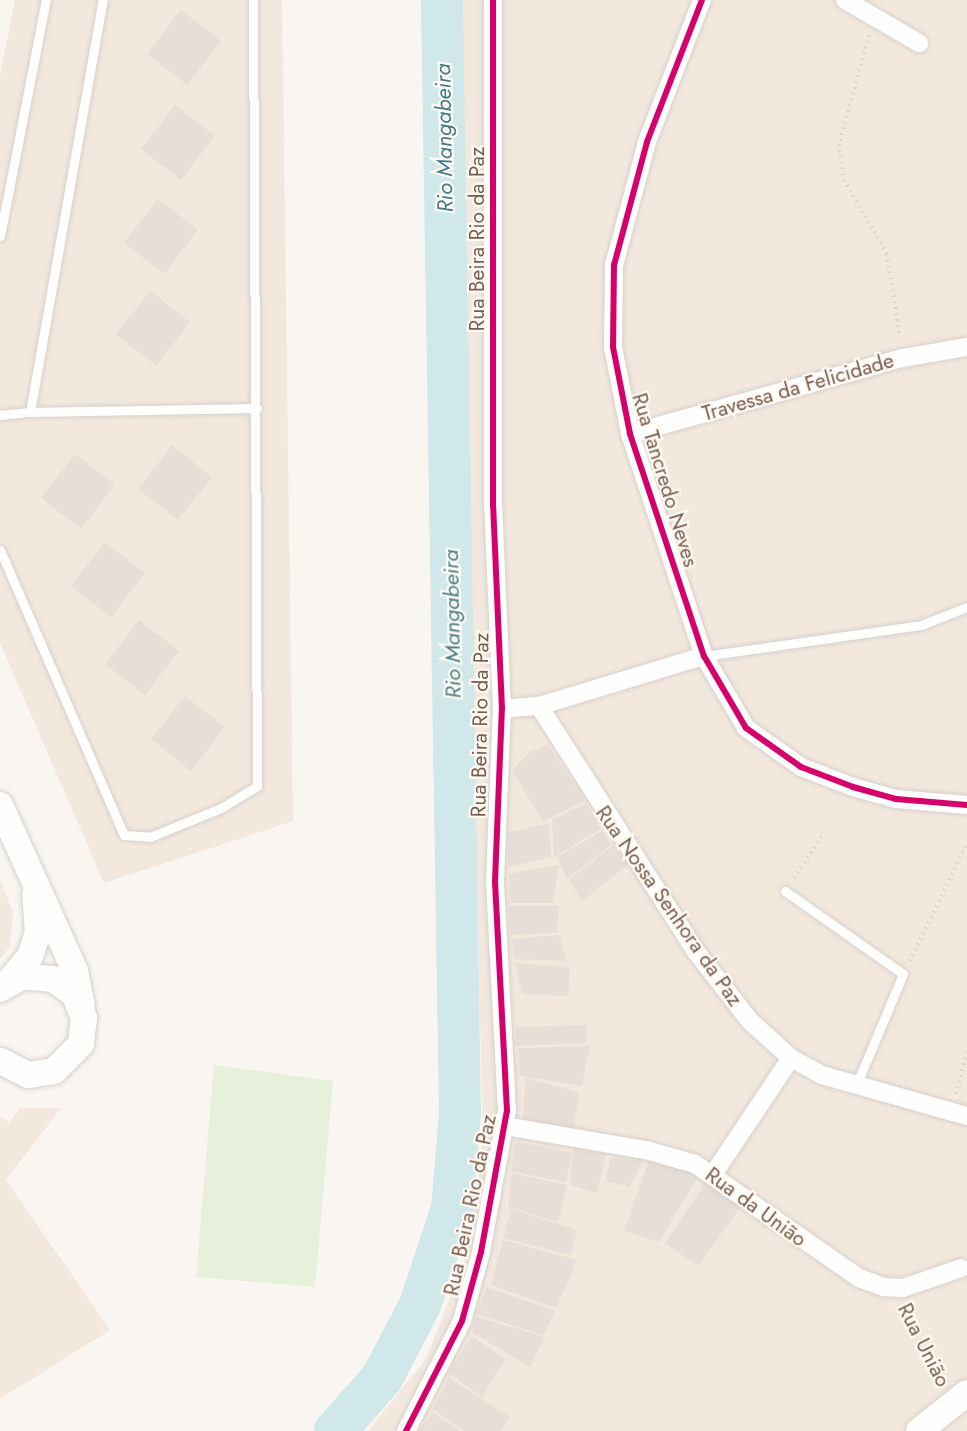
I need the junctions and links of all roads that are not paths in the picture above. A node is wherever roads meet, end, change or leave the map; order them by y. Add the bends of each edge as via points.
1 (46, 0) edge
2 (103, 0) edge
3 (253, 0) edge
4 (493, 0) edge
5 (702, 0) edge
6 (845, 0) edge
7 (919, 43) dead end
8 (0, 236) edge
9 (967, 347) edge
10 (257, 408) junction
11 (30, 412) junction
12 (0, 415) edge
13 (630, 434) junction
14 (0, 550) edge
15 (967, 607) edge
16 (704, 656) junction
17 (539, 706) junction
18 (502, 709) junction
19 (0, 805) edge
20 (967, 805) edge
21 (33, 875) junction
22 (785, 891) road end
23 (4, 986) edge
24 (82, 1006) junction
25 (791, 1058) junction
26 (0, 1061) edge
27 (855, 1088) junction
28 (959, 1115) edge
29 (506, 1126) junction
30 (714, 1173) junction
31 (961, 1268) dead end
32 (960, 1397) edge
33 (406, 1431) edge
34 (919, 1431) edge

1 - 8 lane
2 - 11 lane
3 - 10 lane
4 - 18 street, Rua Beira Rio da Paz via 493,506
5 - 13 street, Rua Tancredo Neves via 647,142 614,265 613,347
6 - 7 street
9 - 13 street, Travessa da Felicidade via 903,357
10 - 11 lane
10 - 14 lane via 261,770 246,796 140,840 119,830
11 - 12 lane
13 - 16 street, Rua Tancredo Neves
15 - 16 lane via 921,625
16 - 17 street
16 - 20 street, Rua Tancredo Neves via 746,728 801,767 896,798
17 - 18 street
17 - 25 street, Rua Nossa Senhora da Paz via 704,962 750,1021
18 - 29 street, Rua Beira Rio da Paz via 495,881
19 - 21 street
21 - 23 street via 38,933 30,956
21 - 24 street via 75,971
22 - 27 lane via 903,974
23 - 24 street via 23,976 53,979
24 - 26 street via 81,1044 65,1065 28,1075
25 - 27 street, Rua Nossa Senhora da Paz
25 - 30 street
27 - 28 street, Rua Nossa Senhora da Paz
29 - 30 street, Rua da União via 646,1150
29 - 33 street, Rua Beira Rio da Paz via 462,1321
30 - 31 street, Rua da União via 859,1278 894,1288
32 - 34 street

